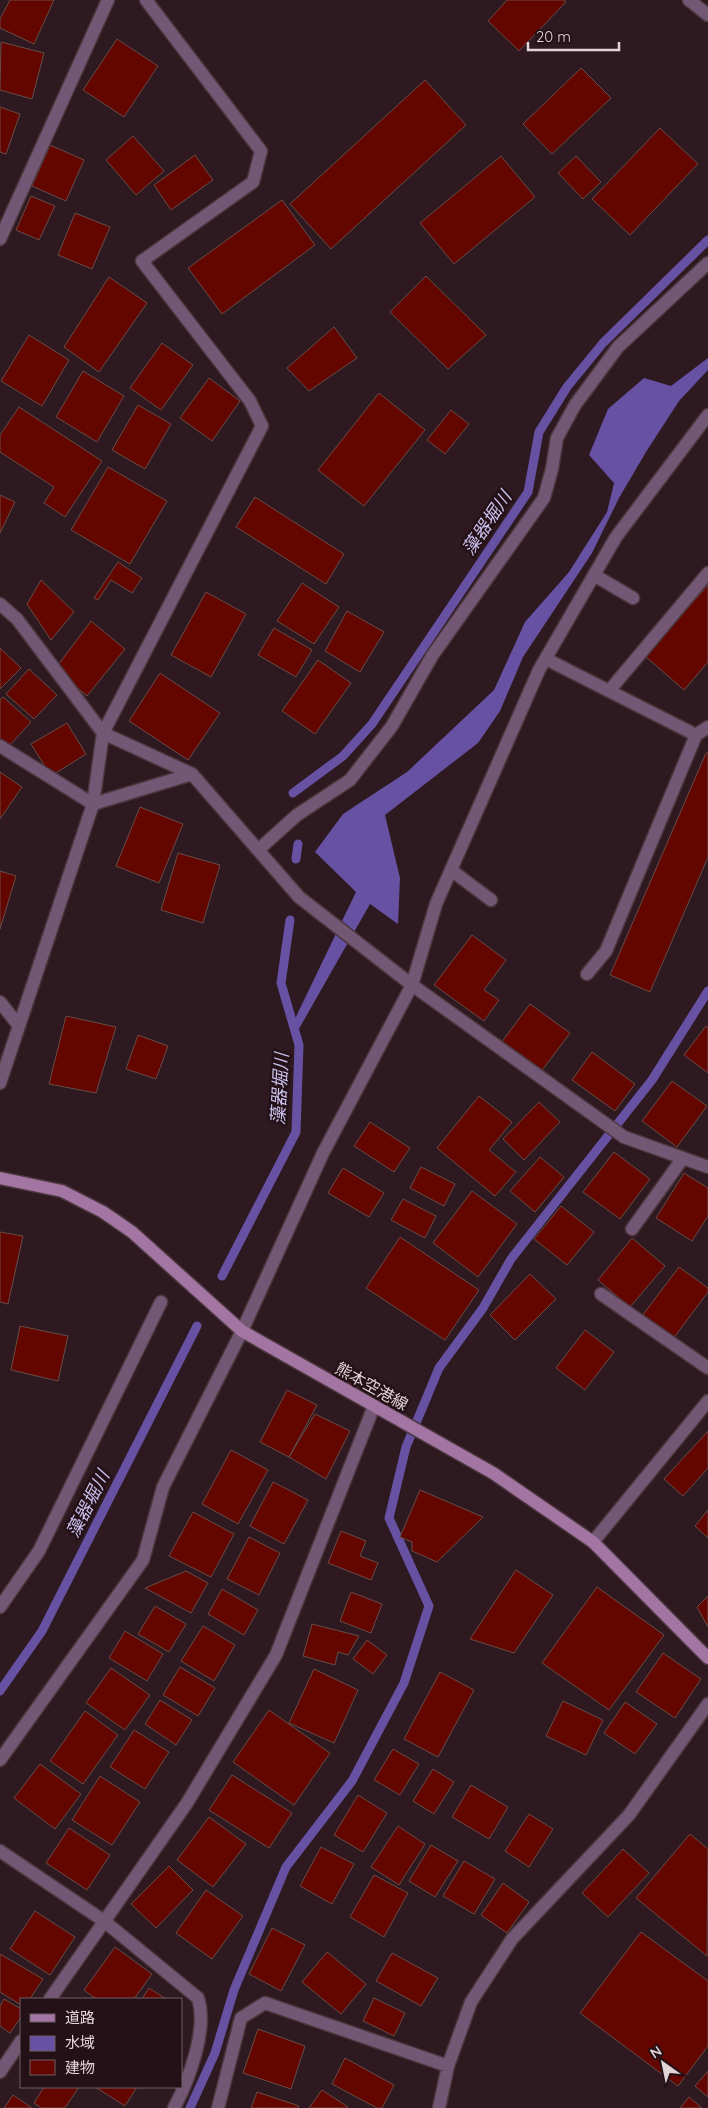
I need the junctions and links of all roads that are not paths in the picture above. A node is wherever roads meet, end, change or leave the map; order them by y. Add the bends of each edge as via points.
1 (108, 0) edge
2 (146, 0) edge
3 (688, 0) edge
4 (708, 15) edge
5 (0, 239) edge
6 (708, 263) edge
7 (708, 415) edge
8 (708, 573) edge
9 (594, 575) junction
10 (633, 598) dead end
11 (0, 604) edge
12 (546, 659) junction
13 (609, 691) junction
14 (708, 727) edge
15 (103, 733) junction
16 (696, 735) junction
17 (0, 746) edge
18 (192, 774) junction
19 (93, 804) junction
20 (258, 850) junction
21 (452, 870) junction
22 (491, 900) dead end
23 (587, 974) dead end
24 (412, 985) junction
25 (0, 1002) edge
26 (19, 1026) junction
27 (0, 1083) edge
28 (683, 1158) junction
29 (708, 1167) edge
30 (0, 1178) edge
31 (632, 1229) dead end
32 (601, 1294) dead end
33 (161, 1302) dead end
34 (242, 1332) junction
35 (708, 1368) edge
36 (708, 1401) edge
37 (374, 1406) junction
38 (593, 1542) junction
39 (0, 1607) edge
40 (708, 1658) edge
41 (708, 1704) edge
42 (0, 1760) edge
43 (0, 1851) edge
44 (104, 1921) junction
45 (51, 1998) edge
46 (20, 2042) edge
47 (448, 2066) junction
48 (0, 2072) edge
49 (174, 2108) edge
50 (218, 2108) edge
51 (439, 2108) edge

1 - 5 street
2 - 15 street via 260,151 253,182 142,261 250,401 262,426
3 - 4 street
6 - 20 street via 618,347 575,404 557,438 544,498 432,656 380,742 350,780 297,815
7 - 9 street via 616,536
8 - 13 street
9 - 10 street
9 - 12 street
11 - 15 street via 17,619
12 - 13 street
12 - 21 street
13 - 16 street
14 - 16 street
15 - 18 street
15 - 19 street
16 - 23 street via 606,951
17 - 19 street
18 - 19 street
18 - 20 street
19 - 26 street
20 - 24 street via 299,897
21 - 22 street
21 - 24 street via 436,904
24 - 28 street via 624,1137
24 - 34 street via 323,1153
25 - 26 street
26 - 27 street
28 - 29 street
28 - 31 street
30 - 34 main road, 熊本空港線 via 62,1191 103,1212 139,1238
32 - 35 street
33 - 39 street via 39,1551
34 - 37 main road, 熊本空港線
34 - 42 street via 163,1487 143,1560
36 - 38 street
37 - 38 main road, 熊本空港線 via 493,1473
37 - 44 street via 276,1655 187,1803
38 - 40 main road, 熊本空港線
41 - 47 street via 629,1815 512,1939 471,2002
43 - 44 street
44 - 45 street
44 - 49 street via 198,1998 202,2009 192,2064
46 - 48 street
47 - 50 street via 265,2003 241,2018
47 - 51 street

